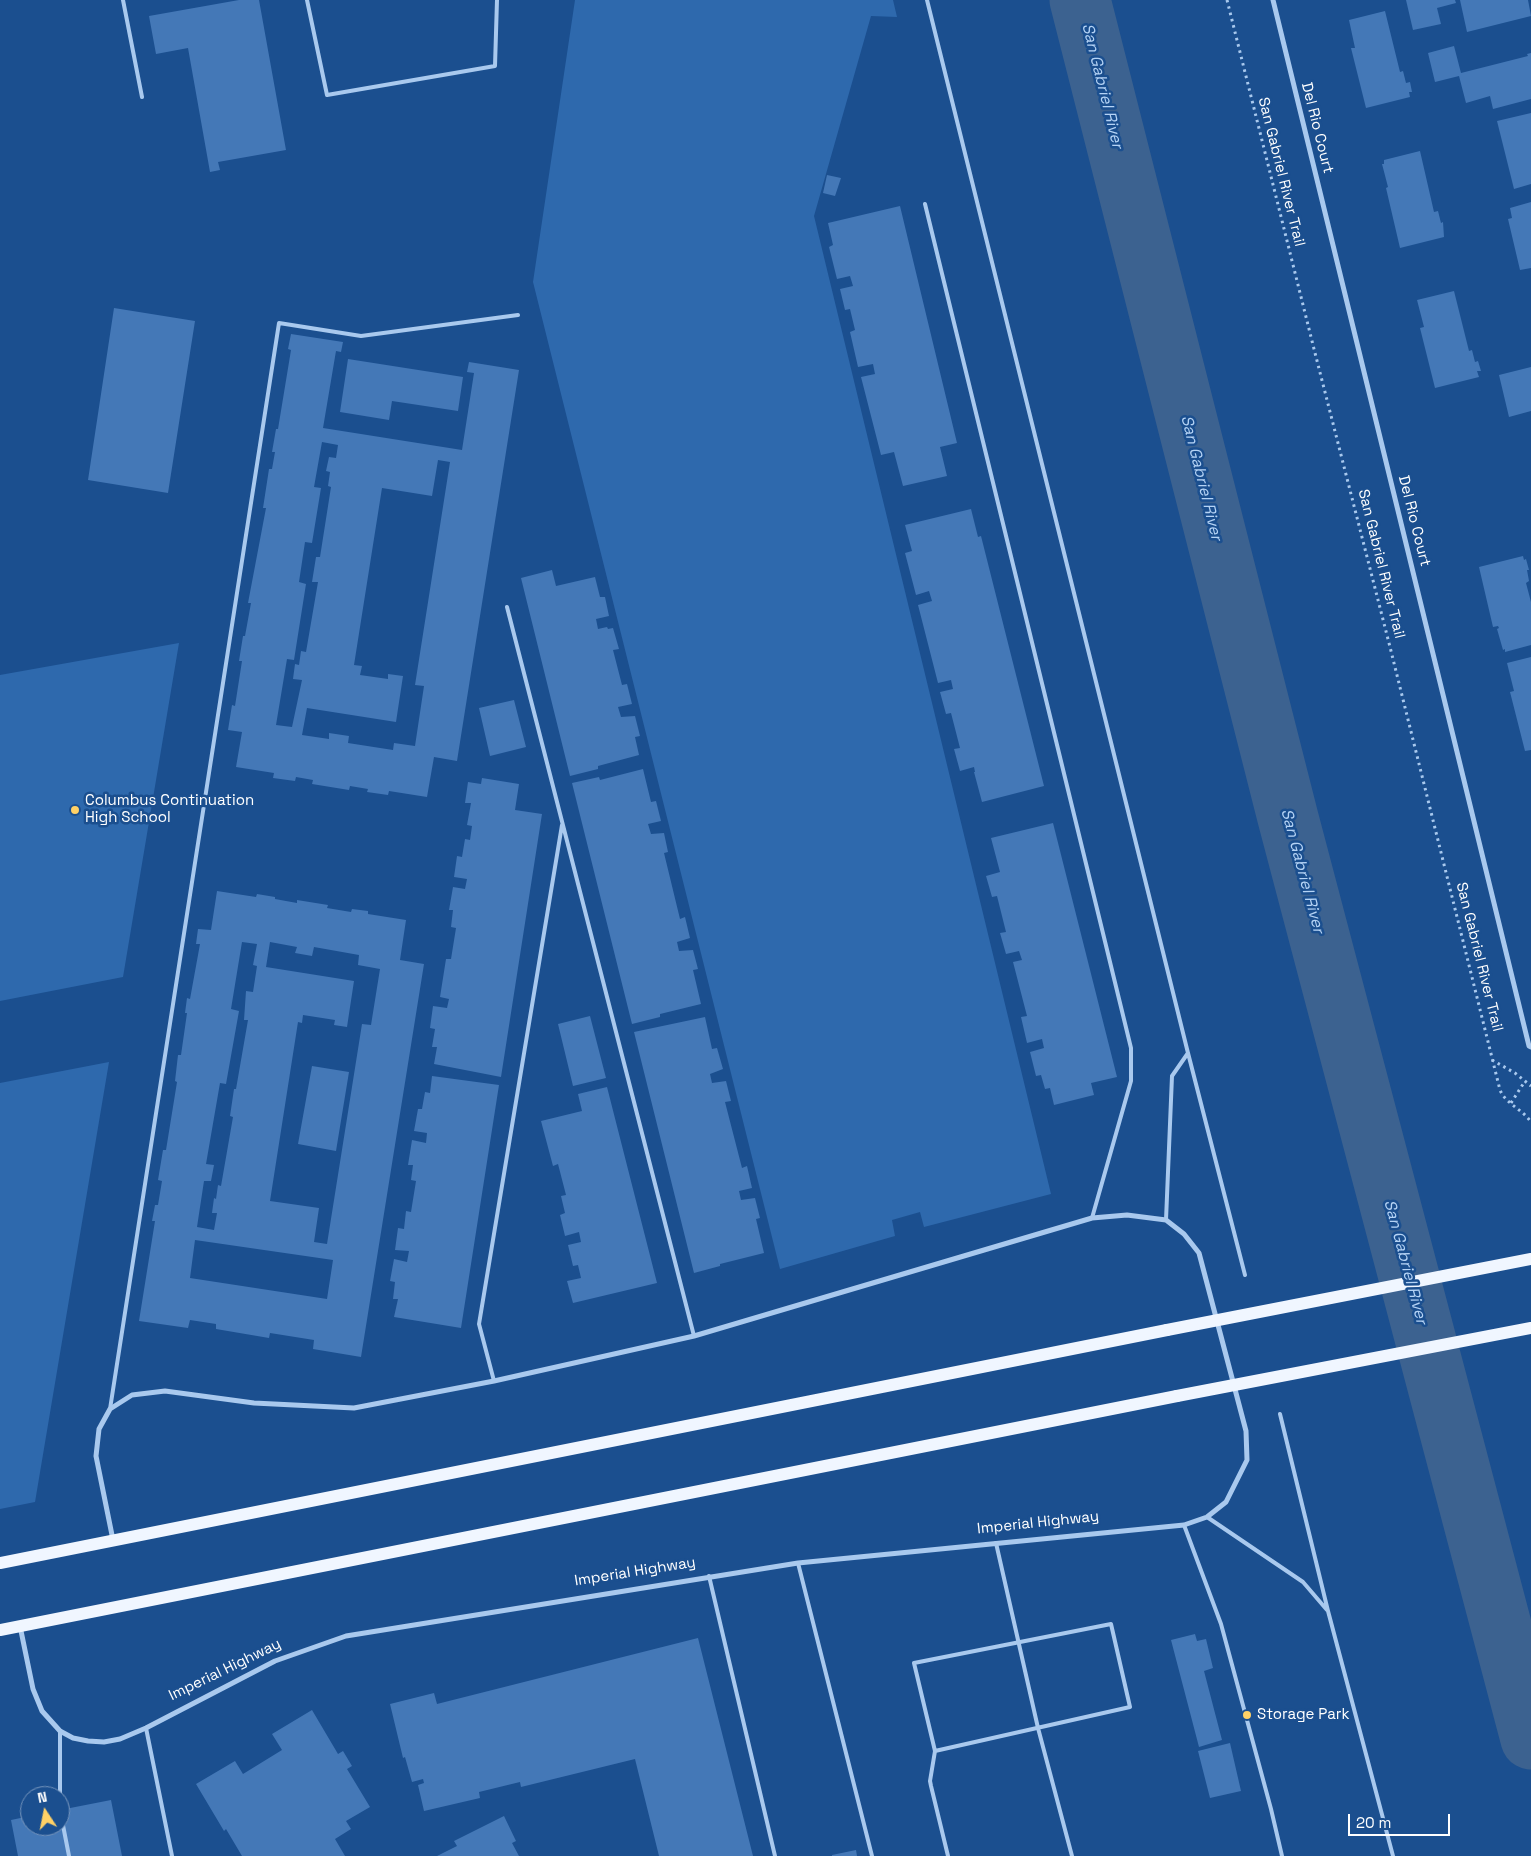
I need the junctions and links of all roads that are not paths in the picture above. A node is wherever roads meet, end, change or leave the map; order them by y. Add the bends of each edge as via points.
1 (122, 0) edge
2 (307, 0) edge
3 (497, 0) edge
4 (927, 0) edge
5 (1273, 0) edge
6 (142, 98) dead end
7 (925, 204) dead end
8 (518, 315) dead end
9 (507, 608) dead end
10 (562, 822) junction
11 (1531, 1047) edge
12 (1188, 1053) junction
13 (1092, 1218) junction
14 (1166, 1220) junction
15 (1531, 1259) edge
16 (1245, 1275) dead end
17 (1531, 1328) edge
18 (694, 1336) junction
19 (494, 1381) junction
20 (110, 1408) junction
21 (1280, 1414) dead end
22 (1208, 1517) junction
23 (1184, 1525) junction
24 (113, 1540) junction
25 (996, 1543) junction
26 (0, 1563) edge
27 (798, 1563) junction
28 (709, 1576) junction
29 (1328, 1611) junction
30 (20, 1626) junction
31 (0, 1630) edge
32 (1019, 1642) junction
33 (146, 1728) junction
34 (1038, 1728) junction
35 (60, 1731) junction
36 (935, 1751) junction
37 (69, 1856) edge
38 (172, 1856) edge
39 (775, 1856) edge
40 (872, 1856) edge
41 (948, 1856) edge
42 (1072, 1856) edge
43 (1282, 1856) edge
44 (1393, 1856) edge

1 - 6 lane
2 - 3 lane via 327,94 495,66
4 - 12 lane
5 - 11 street, Del Rio Court
7 - 13 lane via 1131,1048 1131,1082
8 - 20 lane via 361,336 279,323
9 - 10 lane
10 - 18 lane
10 - 19 lane via 479,1324
12 - 14 lane via 1172,1076
12 - 16 lane
13 - 14 street via 1127,1215
13 - 18 street
14 - 22 street, Imperial Highway via 1199,1252 1246,1431 1247,1460 1226,1502
15 - 24 main road, bridge
17 - 30 main road, bridge
18 - 19 street
19 - 20 street via 354,1408 165,1392 132,1396
20 - 24 street via 99,1429 96,1456
21 - 29 lane
22 - 23 street, Imperial Highway
22 - 29 lane via 1303,1582
23 - 25 street, Imperial Highway
23 - 43 lane via 1221,1624
24 - 26 main road
25 - 27 street, Imperial Highway
25 - 32 lane
27 - 28 street, Imperial Highway
27 - 40 lane
28 - 33 street, Imperial Highway via 346,1636 275,1661
28 - 39 lane
29 - 44 lane
30 - 31 main road
30 - 35 street, Imperial Highway via 32,1689 37,1702
32 - 34 lane
32 - 34 lane via 1112,1624 1130,1707
32 - 36 lane via 914,1663
33 - 35 street, Imperial Highway via 104,1742 73,1738
33 - 38 lane
34 - 36 lane
34 - 42 lane
35 - 37 lane via 60,1810
36 - 41 lane via 930,1781

